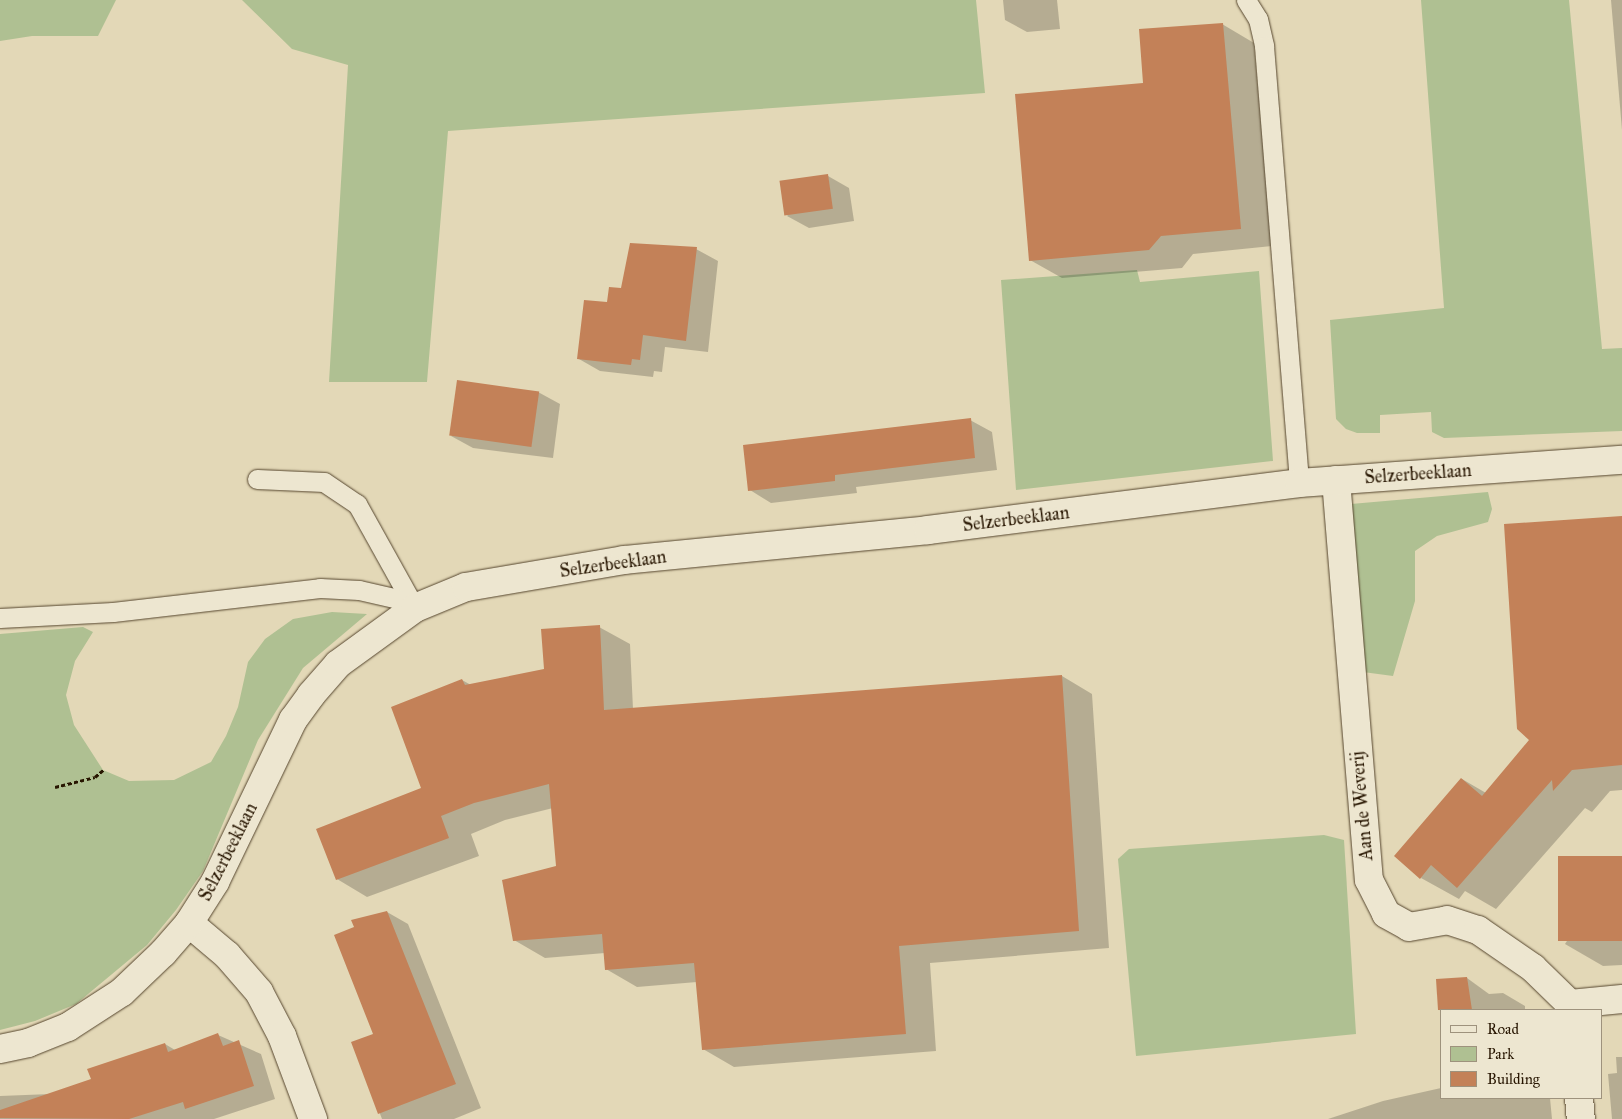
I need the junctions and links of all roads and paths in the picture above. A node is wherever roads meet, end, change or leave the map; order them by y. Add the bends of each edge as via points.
1 (1246, 0) edge
2 (1622, 460) edge
3 (257, 479) dead end
4 (1336, 480) junction
5 (1299, 483) junction
6 (414, 608) junction
7 (0, 618) edge
8 (103, 770) dead end
9 (55, 787) dead end
10 (189, 924) junction
11 (1622, 1000) edge
12 (1570, 1007) edge
13 (0, 1049) edge
14 (1579, 1099) edge
15 (313, 1119) edge
16 (1581, 1119) edge

1 - 5 lane via 1258,19 1264,46
2 - 4 street, Selzerbeeklaan
3 - 6 lane via 324,482 357,504
4 - 5 street, Selzerbeeklaan
4 - 12 street, Aan de Weverij via 1369,880 1386,914 1409,927 1447,920 1478,930 1533,968
5 - 6 street, Selzerbeeklaan via 928,530 624,560 466,588
6 - 7 lane via 395,598 359,590 320,588 113,612
6 - 10 street, Selzerbeeklaan via 338,664 306,701 293,720 216,882
8 - 9 path via 94,777
10 - 13 street, Selzerbeeklaan via 122,992 68,1027 28,1043
10 - 15 street via 228,955 259,992 282,1036
11 - 12 street, Aan de Weverij
14 - 16 street

